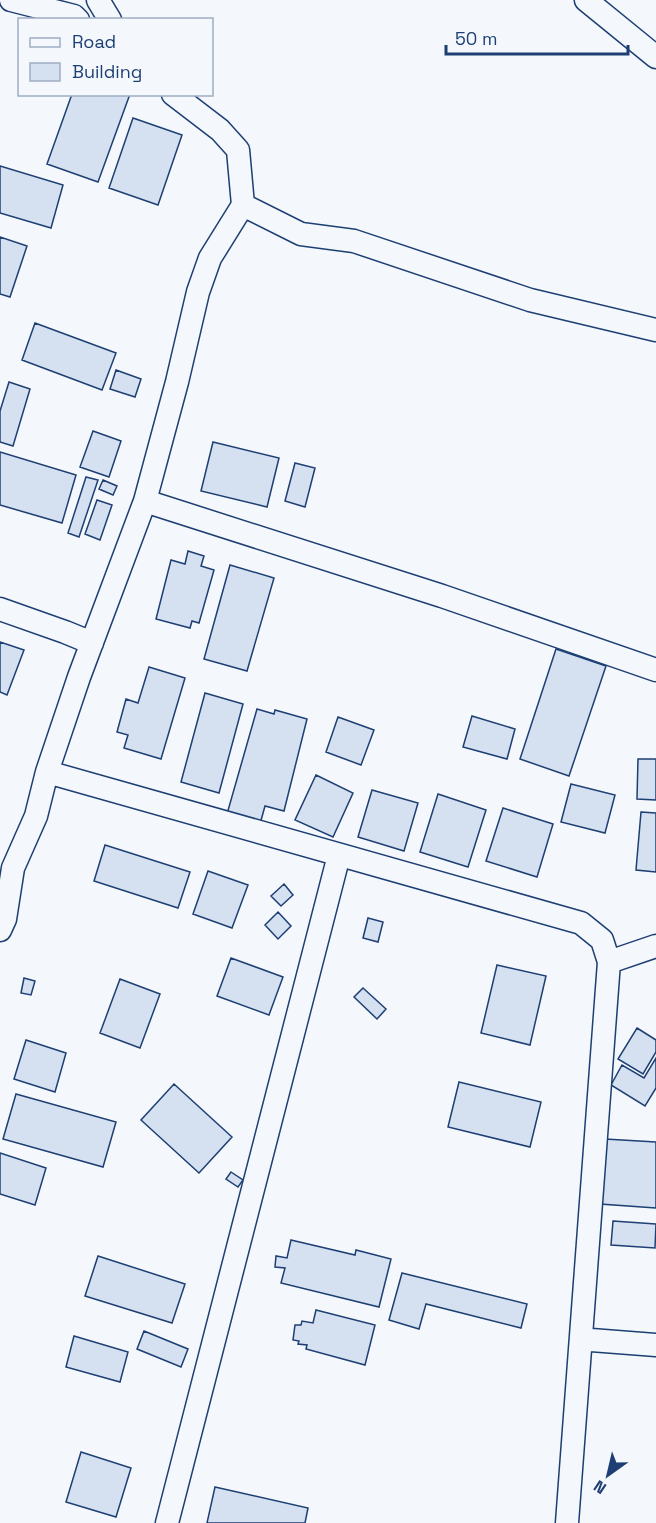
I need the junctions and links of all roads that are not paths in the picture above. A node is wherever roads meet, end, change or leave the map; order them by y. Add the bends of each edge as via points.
1 (11, 0) edge
2 (98, 0) edge
3 (586, 0) edge
4 (76, 18) edge
5 (109, 18) edge
6 (656, 57) edge
7 (176, 96) edge
8 (243, 205) junction
9 (656, 330) edge
10 (145, 501) junction
11 (0, 609) edge
12 (92, 643) junction
13 (656, 670) edge
14 (47, 772) junction
15 (339, 855) junction
16 (0, 930) edge
17 (656, 945) edge
18 (609, 963) junction
19 (591, 1340) dead end
20 (656, 1345) edge
21 (167, 1523) edge
22 (567, 1523) edge

1 - 4 street
2 - 5 street
3 - 6 street
7 - 8 street via 220,130 238,150
8 - 9 street via 301,234 354,241 530,300
8 - 10 street via 210,258 198,292
10 - 12 street
10 - 13 street via 442,596
11 - 12 street
12 - 14 street
14 - 15 street
14 - 16 street via 36,816 14,868
15 - 18 street via 581,923 602,940
15 - 21 street
17 - 18 street
18 - 22 street
19 - 20 street

